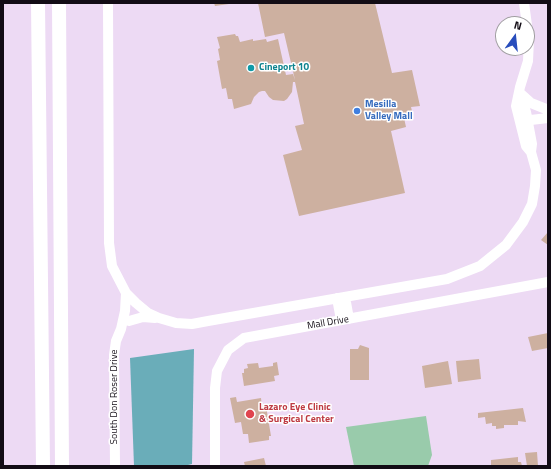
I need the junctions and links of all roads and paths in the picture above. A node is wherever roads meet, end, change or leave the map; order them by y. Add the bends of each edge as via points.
1 (38, 3) edge
2 (59, 3) edge
3 (108, 3) edge
4 (524, 3) edge
5 (519, 93) junction
6 (547, 113) edge
7 (523, 117) junction
8 (531, 138) junction
9 (531, 152) junction
10 (548, 282) edge
11 (126, 293) junction
12 (341, 298) junction
13 (138, 305) junction
14 (159, 318) junction
15 (127, 319) junction
16 (345, 319) junction
17 (43, 466) edge
18 (62, 466) edge
19 (115, 466) edge
20 (215, 466) edge

1 - 17 highway
2 - 18 highway
3 - 11 street via 109,243 112,266
4 - 5 street via 529,40 528,61
5 - 6 street
5 - 7 street
6 - 7 street
6 - 8 street via 536,126
7 - 8 street
7 - 9 street via 526,146
8 - 9 street
9 - 12 street via 536,170 532,204 506,246 480,266 446,279
10 - 16 street, Mall Drive
11 - 13 street
11 - 15 street
12 - 14 street via 192,324
12 - 16 street
13 - 14 street
13 - 15 street, South Don Roser Drive
14 - 15 street
15 - 19 street, South Don Roser Drive via 116,341 114,355
16 - 20 street, Mall Drive via 244,338 228,350 217,371 215,388

